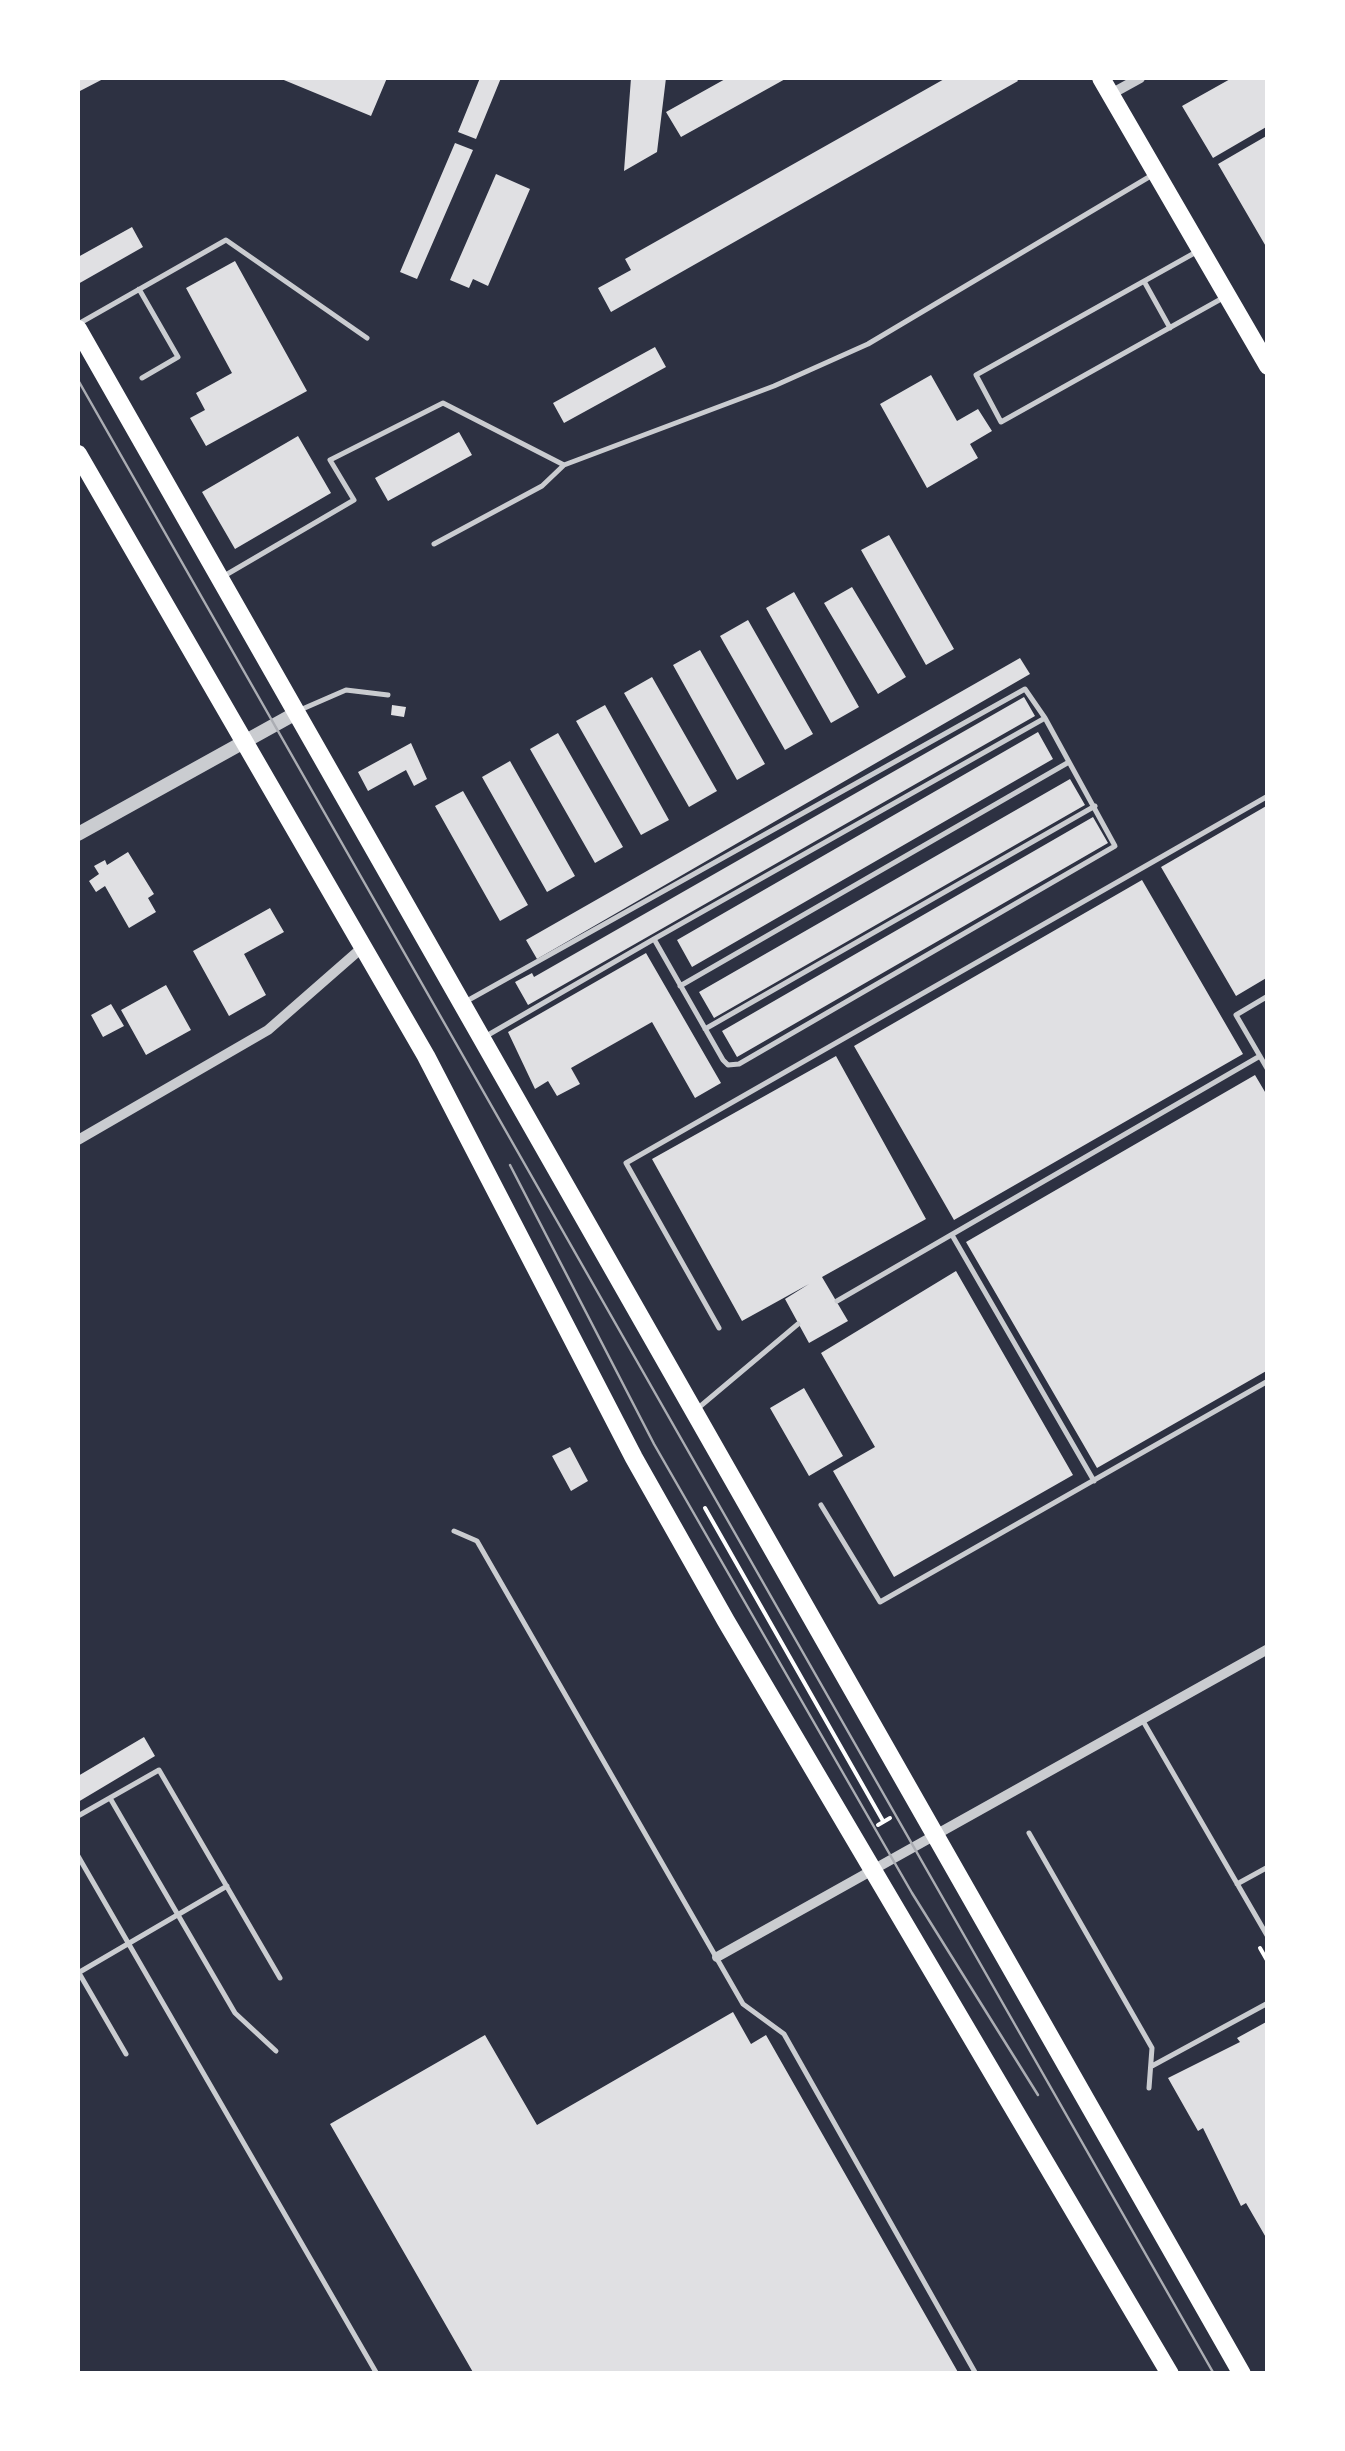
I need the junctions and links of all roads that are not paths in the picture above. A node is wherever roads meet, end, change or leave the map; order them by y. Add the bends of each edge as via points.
1 (1101, 78) edge
2 (1140, 78) edge
3 (1111, 94) junction
4 (1156, 173) junction
5 (1200, 250) junction
6 (1144, 282) junction
7 (140, 289) junction
8 (1227, 296) junction
9 (78, 327) edge
10 (1170, 328) junction
11 (367, 338) dead end
12 (1268, 366) edge
13 (142, 378) dead end
14 (78, 454) edge
15 (564, 464) junction
16 (434, 544) dead end
17 (220, 578) junction
18 (388, 696) dead end
19 (298, 712) junction
20 (1044, 718) junction
21 (243, 742) junction
22 (1069, 762) junction
23 (1268, 796) edge
24 (1095, 806) junction
25 (78, 834) edge
26 (654, 939) junction
27 (364, 946) junction
28 (680, 986) junction
29 (1268, 996) edge
30 (463, 1004) junction
31 (705, 1029) junction
32 (482, 1038) junction
33 (1260, 1056) junction
34 (1268, 1070) edge
35 (78, 1140) edge
36 (952, 1235) junction
37 (837, 1302) dead end
38 (798, 1324) dead end
39 (718, 1328) dead end
40 (1268, 1381) edge
41 (692, 1413) junction
42 (1094, 1480) junction
43 (822, 1505) dead end
44 (454, 1531) dead end
45 (1268, 1649) edge
46 (1143, 1720) junction
47 (110, 1798) junction
48 (78, 1816) edge
49 (1029, 1833) dead end
50 (933, 1836) junction
51 (78, 1856) edge
52 (1268, 1867) edge
53 (872, 1871) junction
54 (1237, 1884) junction
55 (227, 1886) junction
56 (178, 1915) junction
57 (1268, 1937) edge
58 (128, 1943) junction
59 (717, 1956) junction
60 (78, 1972) edge
61 (280, 1978) dead end
62 (1268, 2003) edge
63 (276, 2051) dead end
64 (126, 2054) dead end
65 (1150, 2067) junction
66 (1149, 2088) dead end
67 (377, 2374) edge
68 (976, 2374) edge
69 (1170, 2374) edge
70 (1242, 2374) edge

1 - 3 main road
2 - 3 street
3 - 4 main road
4 - 5 main road
4 - 15 lane via 868,344
5 - 6 lane
5 - 8 main road
6 - 10 lane
6 - 10 lane via 976,375 1002,422
7 - 9 lane
7 - 11 lane via 226,240
7 - 13 lane via 178,356
8 - 10 lane
8 - 12 main road
9 - 17 main road
14 - 21 main road
15 - 16 lane via 542,486
15 - 17 lane via 443,403 330,460 354,500
17 - 19 main road
18 - 19 lane via 346,690
19 - 21 street
19 - 30 main road
20 - 22 lane
20 - 26 lane
20 - 30 lane via 1030,694 1019,690
21 - 25 street
21 - 27 main road
22 - 24 lane
22 - 28 lane
23 - 39 lane via 626,1163
24 - 31 lane
24 - 31 lane via 1114,840 1110,851 756,1054 728,1065
26 - 28 lane
26 - 32 lane
27 - 35 street via 268,1030
27 - 53 main road via 634,1458
28 - 31 lane
29 - 33 lane via 1236,1015
30 - 32 main road
32 - 41 main road
33 - 34 lane
33 - 36 lane
36 - 37 lane
36 - 42 lane
38 - 41 lane
40 - 42 lane
41 - 50 main road
42 - 43 lane via 880,1602
44 - 59 lane via 477,1541
45 - 46 street
46 - 50 street
46 - 54 lane
47 - 48 lane
47 - 55 lane via 158,1770
47 - 56 lane
49 - 65 lane via 1152,2048
50 - 53 street
50 - 70 main road
51 - 58 lane
52 - 54 lane
53 - 59 street
53 - 69 main road
54 - 57 lane
55 - 56 lane
55 - 61 lane
56 - 58 lane
56 - 63 lane via 235,2013
58 - 60 lane
58 - 67 lane
59 - 68 lane via 743,2004 784,2034
60 - 64 lane
62 - 65 lane
65 - 66 lane

